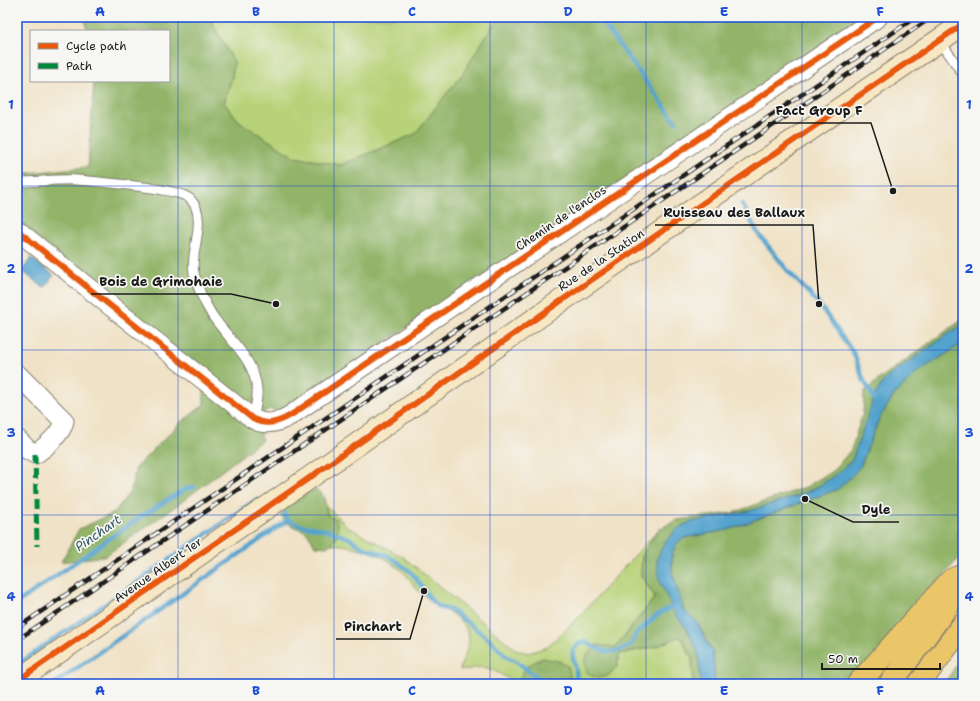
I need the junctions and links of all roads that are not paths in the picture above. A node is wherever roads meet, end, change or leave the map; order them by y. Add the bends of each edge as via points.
1 (878, 17) edge
2 (963, 24) edge
3 (940, 41) junction
4 (963, 74) edge
5 (17, 182) edge
6 (17, 230) edge
7 (17, 374) edge
8 (253, 419) junction
9 (17, 439) edge
10 (312, 476) joint
11 (963, 575) edge
12 (963, 585) edge
13 (963, 625) edge
14 (17, 681) edge
15 (858, 684) edge
16 (890, 684) edge
17 (919, 684) edge

1 - 8 street, Chemin de l'enclos via 291,415 274,423
2 - 3 main road, Rue de la Station
3 - 4 lane
3 - 10 main road, Rue de la Station via 558,303
5 - 8 lane via 77,180 154,188 181,194 191,200 197,209 198,226 193,272 213,316 244,355 254,374 257,396
6 - 8 street
7 - 9 street via 64,422 63,428 36,454
10 - 14 main road, Avenue Albert 1er
11 - 15 highway via 951,580
12 - 16 highway
13 - 17 highway

